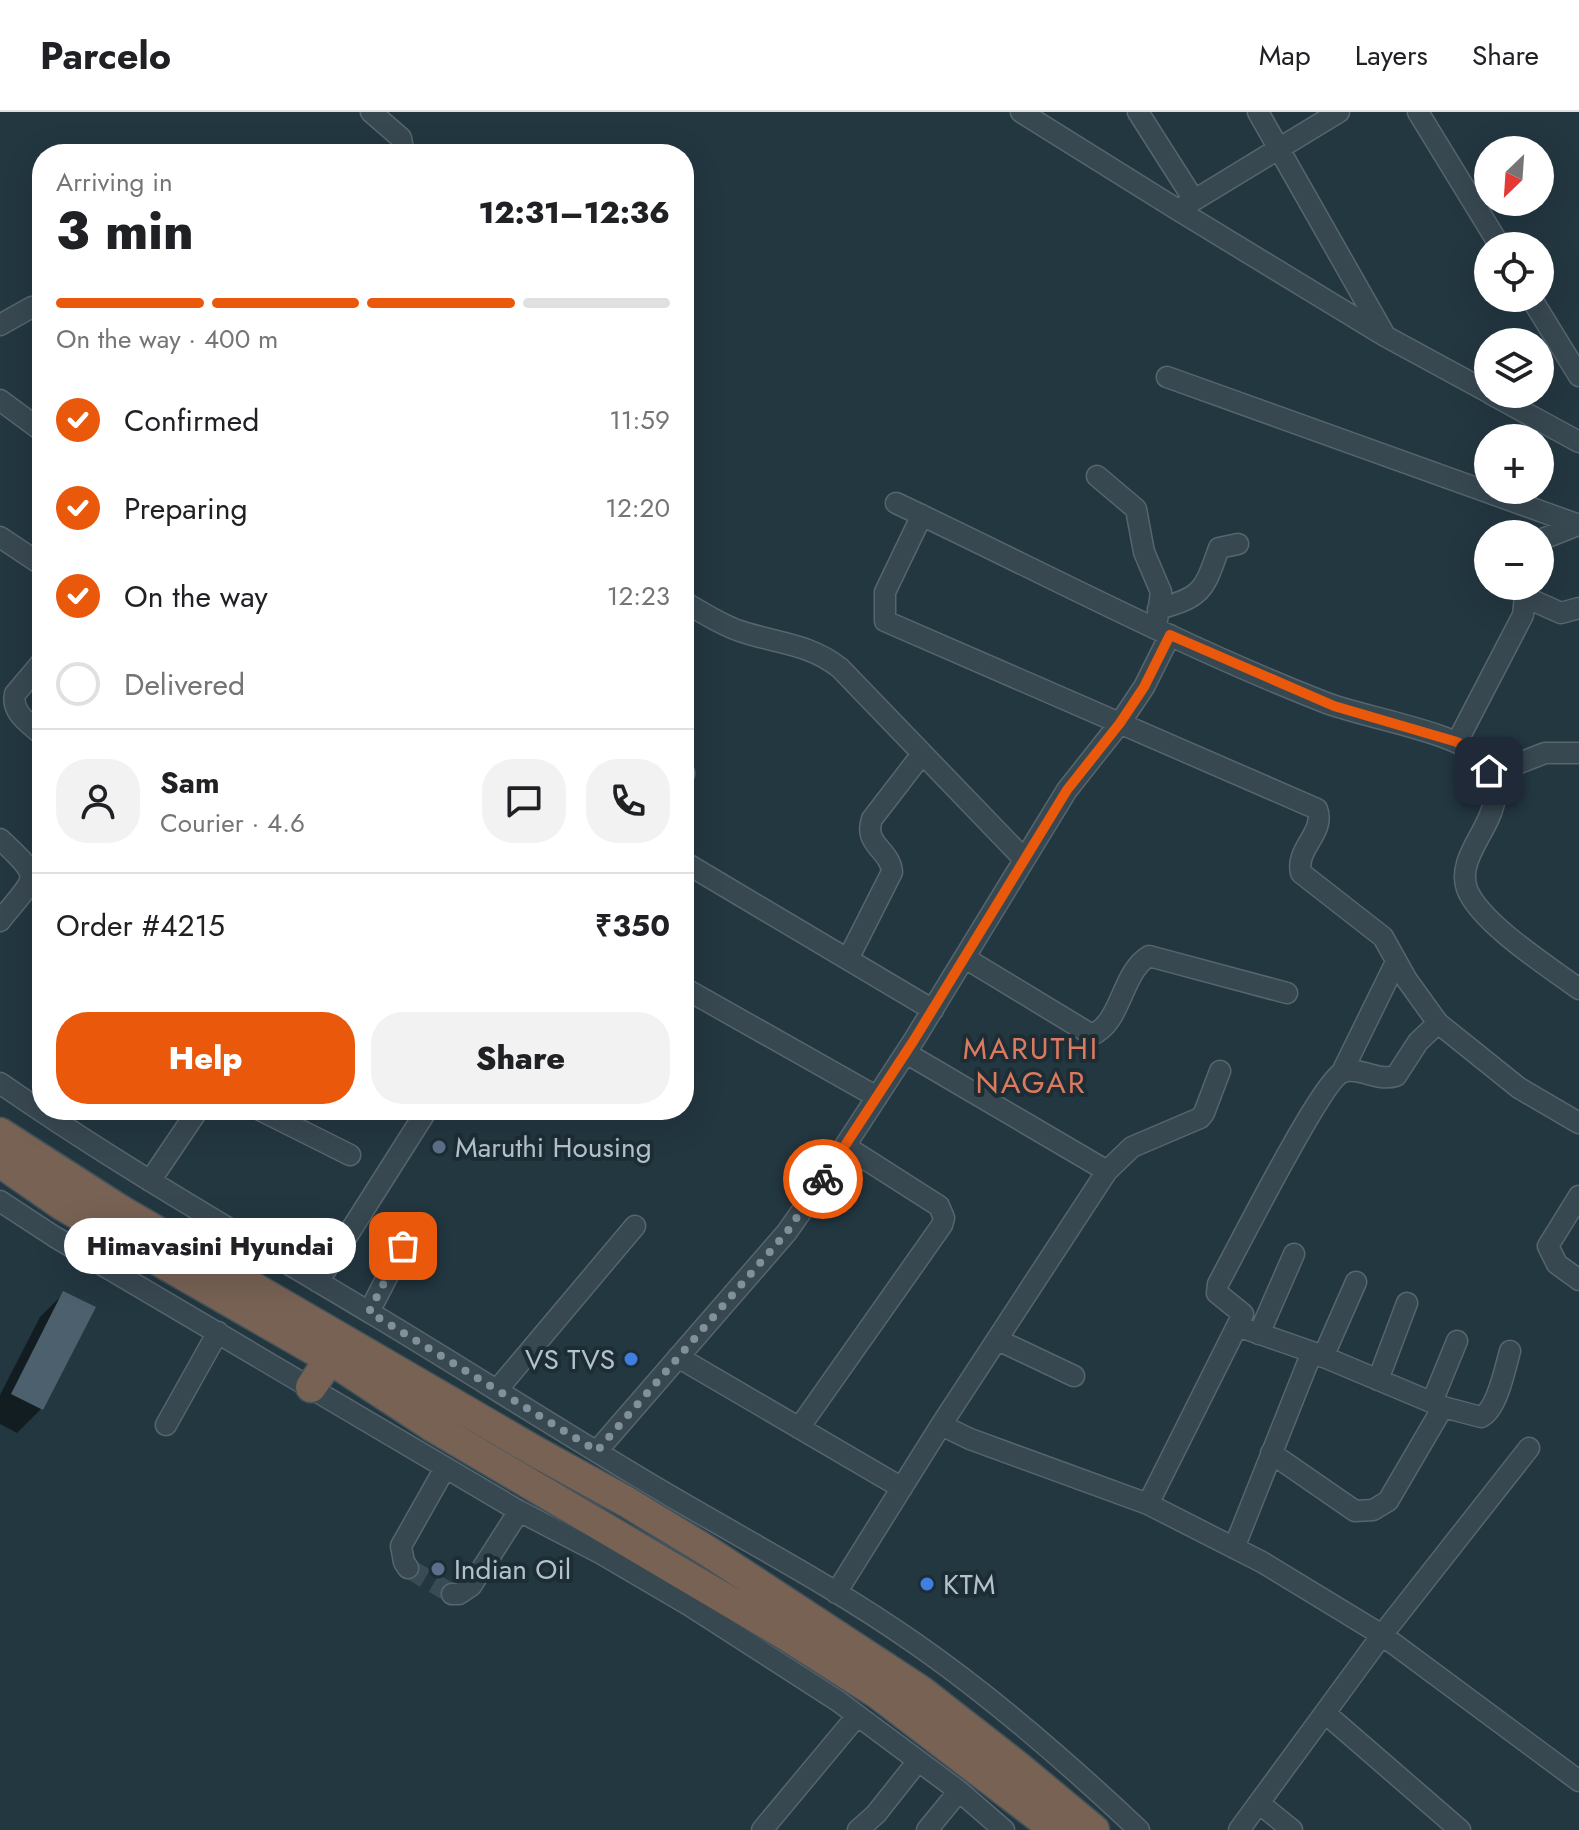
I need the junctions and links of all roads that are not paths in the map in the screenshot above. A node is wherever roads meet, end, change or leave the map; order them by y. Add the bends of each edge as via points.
1 (371, 112) edge
2 (1021, 112) edge
3 (1138, 112) edge
4 (1258, 112) edge
5 (1339, 112) edge
6 (1418, 112) edge
7 (402, 144) edge
8 (1279, 147) junction
9 (1186, 205) junction
10 (1491, 232) edge
11 (32, 307) edge
12 (1540, 312) edge
13 (0, 325) edge
14 (1385, 336) junction
15 (1579, 376) edge
16 (1167, 377) dead end
17 (1474, 384) edge
18 (0, 400) edge
19 (1517, 408) edge
20 (32, 424) edge
21 (1579, 442) edge
22 (1097, 476) dead end
23 (896, 503) dead end
24 (922, 515) junction
25 (1578, 525) edge
26 (1554, 534) edge
27 (0, 537) edge
28 (1238, 544) dead end
29 (32, 558) edge
30 (1523, 600) edge
31 (1538, 600) edge
32 (694, 607) edge
33 (1579, 608) edge
34 (1161, 624) junction
35 (32, 674) edge
36 (1120, 723) junction
37 (32, 726) edge
38 (1457, 742) junction
39 (1579, 753) edge
40 (922, 754) junction
41 (1491, 774) junction
42 (0, 839) edge
43 (1024, 859) junction
44 (694, 868) edge
45 (0, 921) edge
46 (965, 958) junction
47 (848, 959) junction
48 (1396, 962) junction
49 (1579, 989) edge
50 (1287, 993) dead end
51 (694, 994) edge
52 (933, 1010) junction
53 (1438, 1023) junction
54 (906, 1053) junction
55 (1220, 1071) dead end
56 (1342, 1072) junction
57 (0, 1083) edge
58 (877, 1097) junction
59 (32, 1105) edge
60 (53, 1120) edge
61 (191, 1120) edge
62 (280, 1120) edge
63 (421, 1120) edge
64 (1579, 1123) edge
65 (0, 1133) edge
66 (845, 1146) junction
67 (350, 1155) dead end
68 (0, 1162) edge
69 (1107, 1171) junction
70 (150, 1181) junction
71 (1579, 1196) edge
72 (0, 1201) edge
73 (414, 1225) dead end
74 (635, 1226) dead end
75 (1294, 1254) dead end
76 (1579, 1280) edge
77 (318, 1282) junction
78 (1356, 1282) dead end
79 (1407, 1303) dead end
80 (369, 1312) junction
81 (1237, 1326) junction
82 (218, 1332) junction
83 (1259, 1334) junction
84 (998, 1340) junction
85 (1457, 1341) dead end
86 (1510, 1351) dead end
87 (1318, 1355) junction
88 (678, 1357) junction
89 (330, 1359) junction
90 (1074, 1376) dead end
91 (1378, 1380) junction
92 (311, 1387) junction
93 (497, 1390) junction
94 (1438, 1404) junction
95 (166, 1425) dead end
96 (941, 1425) junction
97 (799, 1428) junction
98 (1529, 1448) dead end
99 (597, 1451) junction
100 (1271, 1453) junction
101 (445, 1468) junction
102 (902, 1488) junction
103 (1148, 1504) junction
104 (519, 1511) junction
105 (1234, 1548) junction
106 (408, 1568) dead end
107 (836, 1593) junction
108 (452, 1594) dead end
109 (1382, 1635) junction
110 (1325, 1713) junction
111 (857, 1716) junction
112 (918, 1761) junction
113 (1579, 1781) edge
114 (959, 1791) junction
115 (1259, 1803) junction
116 (991, 1826) edge
117 (762, 1830) edge
118 (858, 1830) edge
119 (927, 1830) edge
120 (1056, 1830) edge
121 (1094, 1830) edge
122 (1139, 1830) edge
123 (1239, 1830) edge
124 (1292, 1830) edge
125 (1460, 1830) edge

1 - 7 street
2 - 9 street
3 - 9 street
4 - 8 street
5 - 8 street
6 - 10 street
8 - 9 street
8 - 14 street
9 - 14 street
11 - 13 street
12 - 15 street
14 - 17 street
16 - 25 street
18 - 20 street
19 - 21 street
22 - 34 street via 1136,509 1144,552 1161,592
23 - 24 street
24 - 34 street
24 - 36 street via 885,592 885,621
25 - 26 street
27 - 29 street
28 - 34 street via 1219,548 1206,585
30 - 38 street via 1520,623
31 - 33 street via 1561,613
32 - 40 street via 738,631 824,656
34 - 36 street via 1144,687
34 - 38 street via 1334,706
35 - 37 street via 14,700 17,713
36 - 43 street via 1067,790
36 - 48 street via 1317,809 1318,827 1300,857 1301,873 1383,937
38 - 41 street via 1482,759
39 - 41 street via 1545,753
40 - 43 street
40 - 47 street via 872,819 870,836 892,872
41 - 49 street via 1496,802 1465,872 1469,893 1510,938
42 - 45 street via 31,872 29,884
43 - 46 street
44 - 47 street
46 - 50 street via 1092,1035 1104,1027 1136,967 1149,956
46 - 52 street
47 - 52 street
48 - 53 street
48 - 56 street
51 - 58 street
52 - 54 street
53 - 56 street via 1396,1076 1377,1079
53 - 64 street via 1519,1088
54 - 58 street
54 - 69 street
55 - 69 street via 1200,1118 1132,1147
56 - 81 street via 1303,1127 1218,1284 1217,1293 1243,1314
57 - 59 street
58 - 66 street
60 - 70 street
61 - 70 street
62 - 67 street
63 - 77 street
65 - 121 highway via 120,1210 709,1552 921,1691
66 - 88 street via 787,1232
66 - 97 street via 939,1206 944,1218
68 - 89 highway via 62,1205
69 - 84 street
70 - 77 street
71 - 76 street via 1548,1246 1557,1264
72 - 82 street
73 - 80 street
74 - 93 street
75 - 83 street
77 - 80 street
78 - 87 street
79 - 91 street
80 - 93 street
81 - 83 street
81 - 103 street
82 - 92 street
82 - 95 street
83 - 87 street
84 - 90 street
84 - 96 street
85 - 94 street
86 - 94 street via 1486,1415
87 - 91 street
87 - 100 street
88 - 97 street
88 - 99 street
89 - 92 highway
89 - 120 highway via 432,1426 877,1693
91 - 94 street
92 - 101 street
93 - 99 street
94 - 100 street via 1388,1501 1373,1510 1355,1511
96 - 102 street
96 - 103 street
97 - 102 street
98 - 109 street
99 - 107 street
100 - 105 street
101 - 104 street
101 - 106 street via 401,1546
102 - 107 street
103 - 105 street
104 - 108 street via 471,1586
104 - 111 street via 689,1605
105 - 109 street
107 - 122 street via 984,1694 1064,1758
109 - 110 street
109 - 113 street
110 - 115 street
110 - 125 street
111 - 112 street
111 - 117 street
112 - 114 street
112 - 118 street
114 - 116 street
114 - 119 street
115 - 123 street
115 - 124 street

